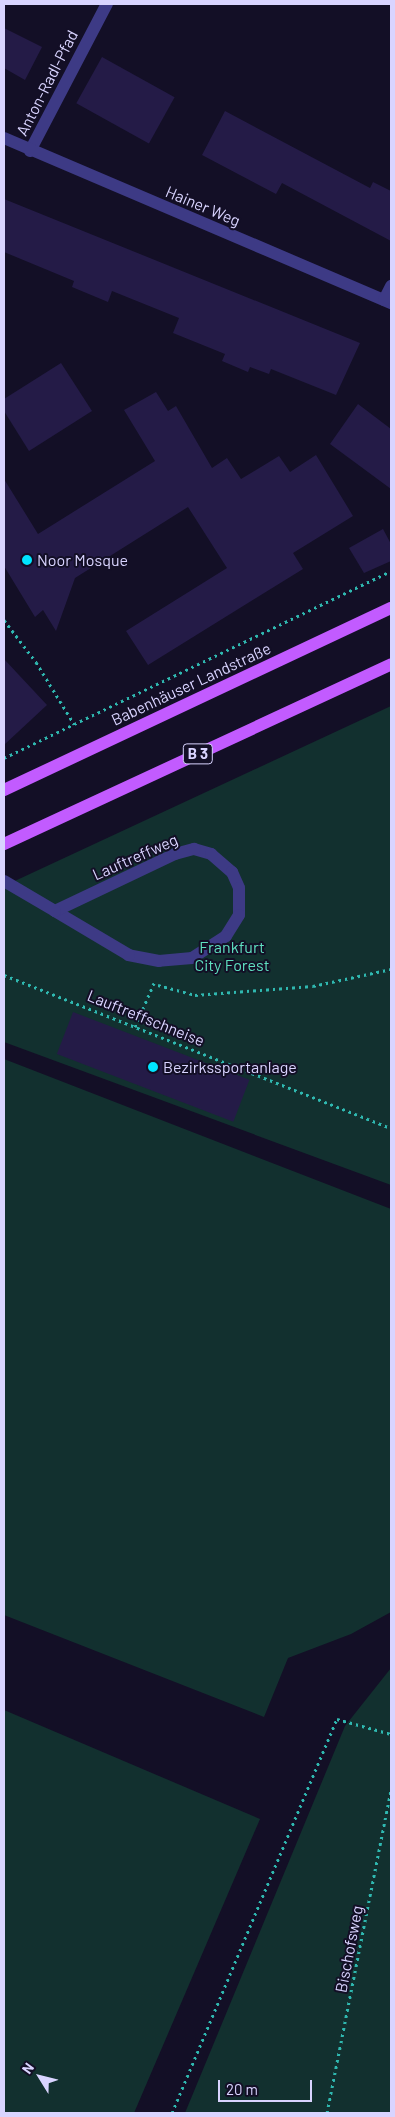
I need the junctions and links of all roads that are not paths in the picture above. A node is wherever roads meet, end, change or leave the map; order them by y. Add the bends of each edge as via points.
1 (107, 4) edge
2 (4, 138) edge
3 (30, 152) junction
4 (391, 286) edge
5 (388, 301) edge
6 (391, 608) edge
7 (391, 664) edge
8 (4, 790) edge
9 (4, 844) edge
10 (4, 881) edge
11 (55, 911) junction

1 - 3 street, Anton-Radl-Pfad
2 - 3 street, Hainer Weg
3 - 5 street, Hainer Weg
4 - 5 street
6 - 8 main road, Babenhäuser Landstraße
7 - 9 main road, B 3
10 - 11 street, Lauftreffweg
11 - 11 street, Lauftreffweg via 130,955 159,961 192,958 226,936 239,915 239,888 232,872 210,854 194,849 175,854

